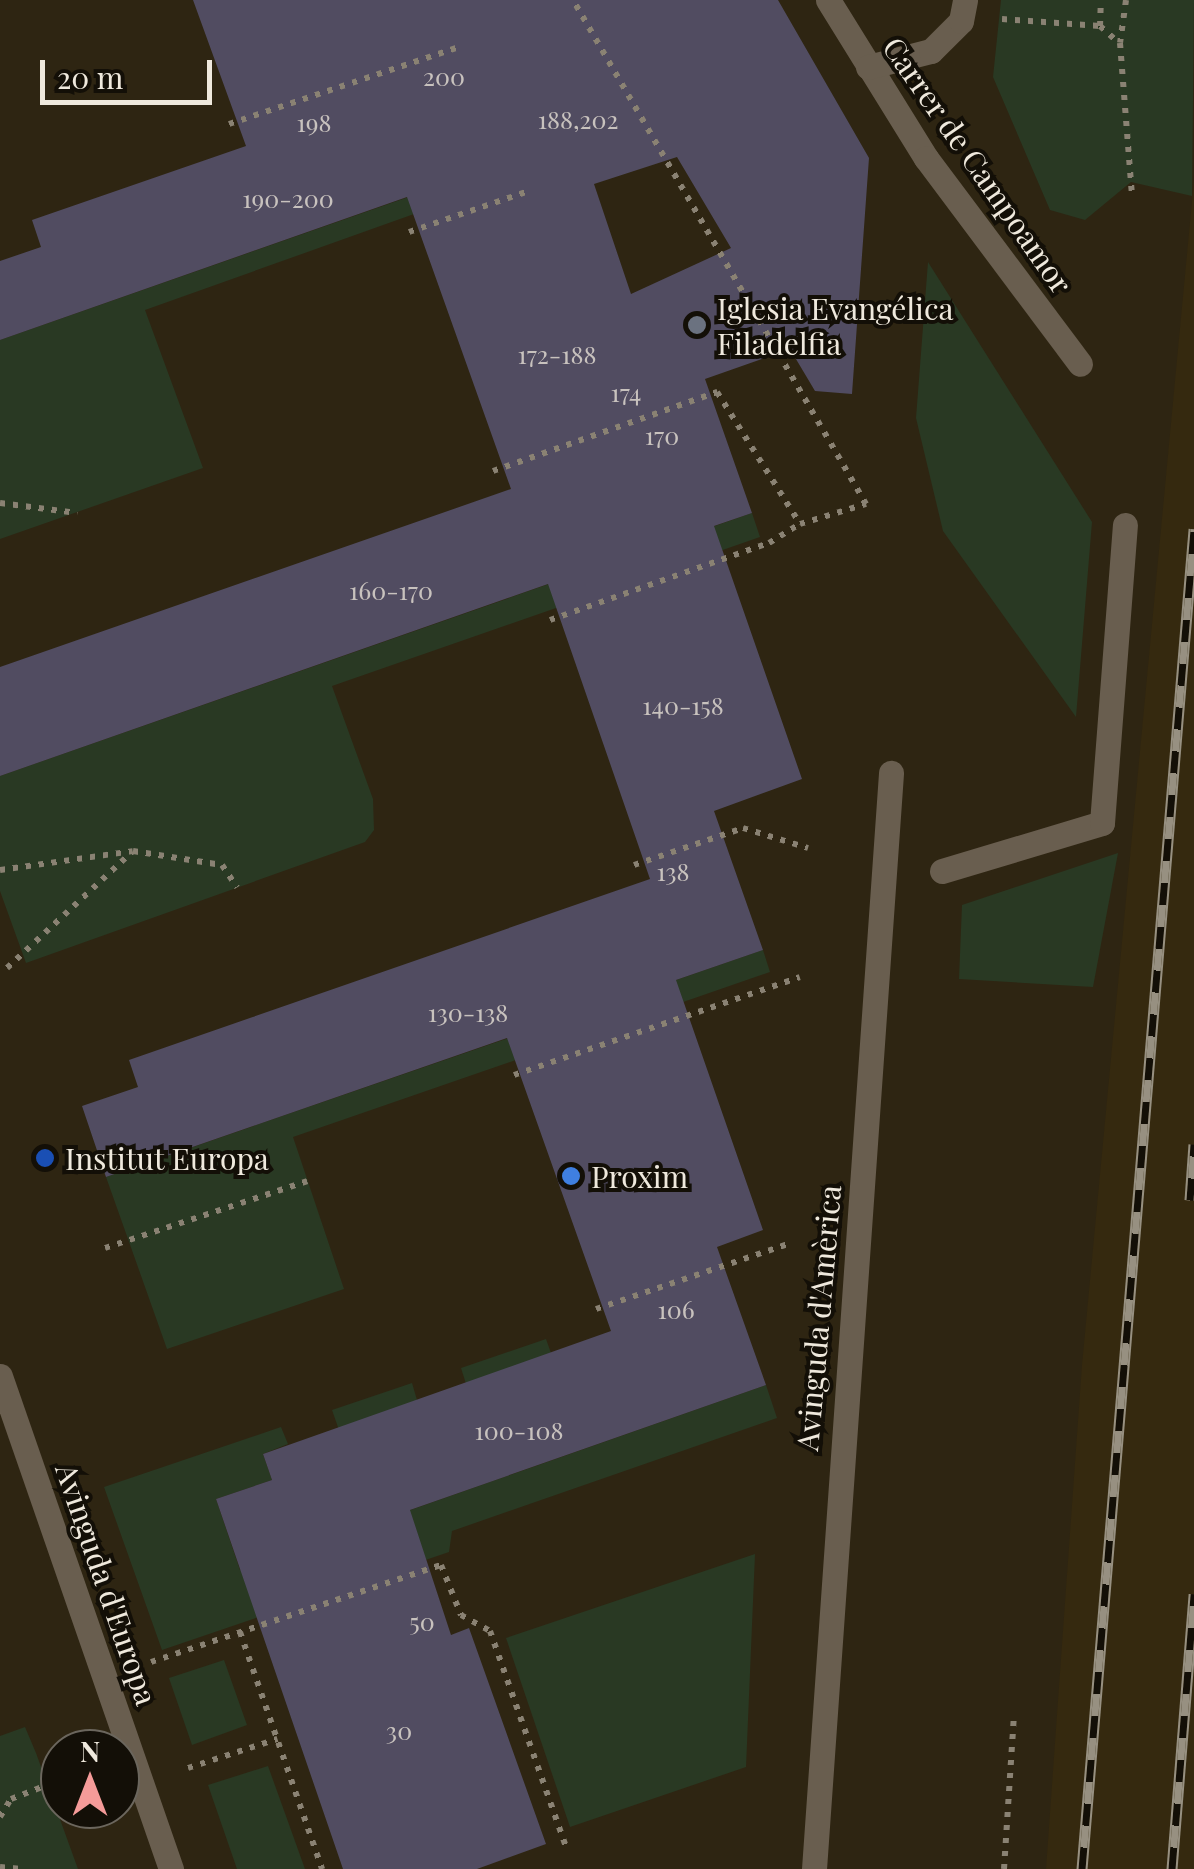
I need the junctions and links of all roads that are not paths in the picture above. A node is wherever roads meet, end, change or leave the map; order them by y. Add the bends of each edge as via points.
1 (828, 0) edge
2 (966, 0) edge
3 (868, 67) junction
4 (1080, 364) dead end
5 (1125, 525) dead end
6 (891, 772) dead end
7 (942, 871) dead end
8 (0, 1376) edge
9 (171, 1869) edge
10 (814, 1869) edge

1 - 3 street, Carrer de Campoamor
2 - 3 street via 961,21 931,51
3 - 4 street, Carrer de Campoamor
5 - 7 street via 1102,824
6 - 10 street, Avinguda d'Amèrica
8 - 9 street, Avinguda d'Europa

